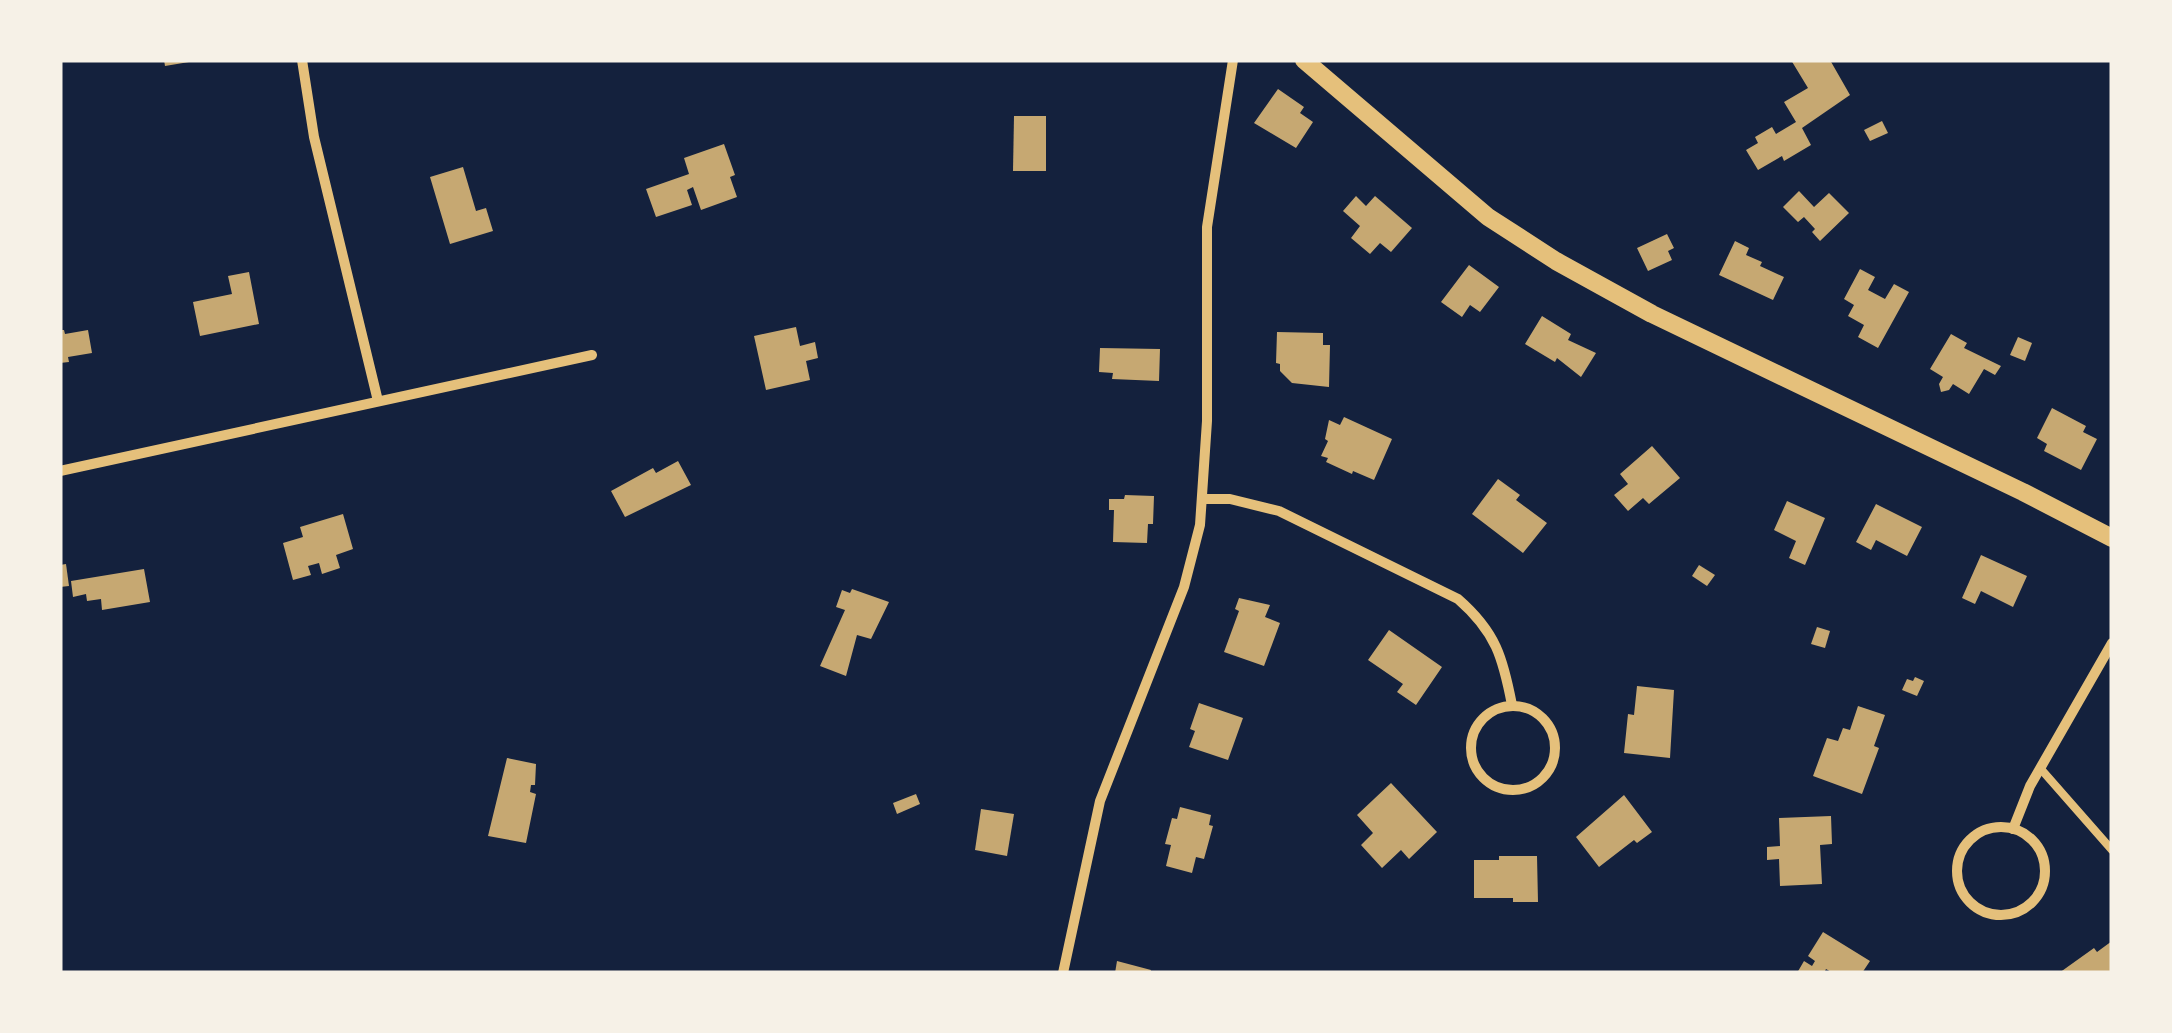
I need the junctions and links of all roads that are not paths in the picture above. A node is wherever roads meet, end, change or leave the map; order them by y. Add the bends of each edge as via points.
1 (302, 60) edge
2 (1233, 60) edge
3 (1304, 60) edge
4 (592, 354) dead end
5 (378, 401) junction
6 (60, 471) edge
7 (1204, 498) junction
8 (2112, 538) edge
9 (2112, 642) edge
10 (1512, 705) junction
11 (2040, 768) junction
12 (2013, 829) junction
13 (2108, 839) edge
14 (2112, 850) edge
15 (1063, 973) edge

1 - 5 street via 314,137
2 - 7 street via 1207,227
3 - 8 street via 1488,217 1544,253 1652,314
4 - 5 street
5 - 6 street
7 - 10 street via 1279,511 1458,599 1495,640
7 - 15 street via 1184,587 1100,801
9 - 11 street
10 - 10 street via 1543,717 1556,744 1550,769 1518,790 1484,779 1471,752 1484,717
11 - 12 street
11 - 13 lane
12 - 12 street via 1978,833 1957,863 1966,899 1993,915 2023,909 2044,879 2040,852
13 - 14 lane

